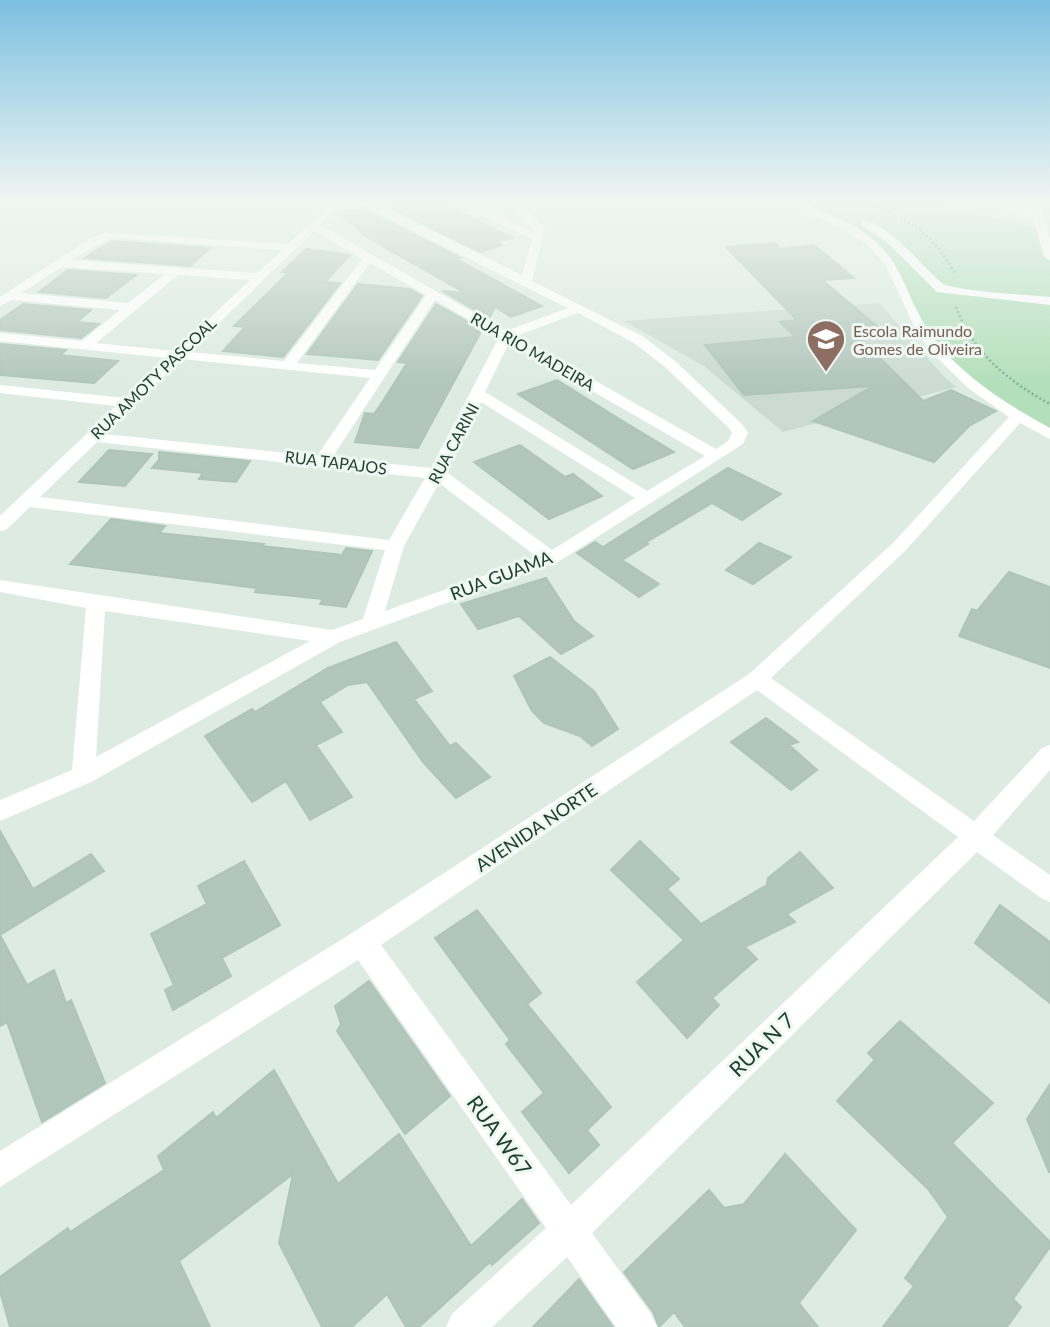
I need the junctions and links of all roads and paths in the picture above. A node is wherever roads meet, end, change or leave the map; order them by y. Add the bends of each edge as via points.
1 (58, 264) edge
2 (71, 264) edge
3 (272, 264) edge
4 (364, 264) edge
5 (381, 264) edge
6 (491, 264) edge
7 (531, 264) edge
8 (890, 264) edge
9 (915, 264) edge
10 (950, 264) edge
11 (174, 272) junction
12 (259, 277) junction
13 (526, 282) junction
14 (912, 287) junction
15 (941, 289) junction
16 (433, 294) junction
17 (5, 299) edge
18 (1050, 301) edge
19 (130, 307) junction
20 (578, 309) junction
21 (506, 335) junction
22 (0, 337) edge
23 (85, 345) junction
24 (176, 355) junction
25 (289, 364) junction
26 (379, 375) junction
27 (0, 389) edge
28 (478, 394) junction
29 (127, 403) junction
30 (1050, 404) edge
31 (1018, 416) junction
32 (1050, 433) edge
33 (93, 437) junction
34 (717, 456) junction
35 (323, 459) junction
36 (438, 474) junction
37 (646, 498) junction
38 (27, 501) junction
39 (0, 526) edge
40 (395, 546) junction
41 (551, 558) junction
42 (0, 586) edge
43 (96, 603) junction
44 (372, 622) junction
45 (333, 637) junction
46 (757, 679) junction
47 (1050, 754) edge
48 (83, 775) junction
49 (0, 811) edge
50 (976, 836) junction
51 (1050, 890) edge
52 (362, 942) junction
53 (0, 1170) edge
54 (569, 1231) junction
55 (465, 1327) edge
56 (638, 1327) edge

1 - 17 street
2 - 11 street
3 - 12 street, RUA AMOTY PASCOAL
4 - 25 street
5 - 16 street, RUA RIO MADEIRA
6 - 13 street, RUA GUAMA
7 - 13 street
8 - 14 street
9 - 15 street
10 - 15 path via 957,278
11 - 12 street
11 - 19 street
12 - 24 street, RUA AMOTY PASCOAL
13 - 20 street, RUA GUAMA
14 - 15 street
14 - 31 street via 933,346 967,380
15 - 18 street
15 - 30 path via 954,297 961,323 974,345 1003,375
16 - 21 street, RUA RIO MADEIRA
16 - 26 street
17 - 19 street
19 - 23 street
20 - 21 street
20 - 34 street, RUA GUAMA via 639,340 737,427 740,433 735,444
21 - 28 street, RUA CARINI
21 - 34 street, RUA RIO MADEIRA
22 - 23 street
23 - 24 street
24 - 25 street
24 - 29 street, RUA AMOTY PASCOAL
25 - 26 street
26 - 35 street
27 - 29 street
28 - 36 street, RUA CARINI
28 - 37 street
29 - 33 street, RUA AMOTY PASCOAL
31 - 32 street
31 - 46 street, AVENIDA NORTE via 899,547
33 - 35 street, RUA TAPAJOS
33 - 38 street, RUA AMOTY PASCOAL
34 - 37 street, RUA GUAMA
35 - 36 street, RUA TAPAJOS
36 - 40 street, RUA CARINI
36 - 41 street, RUA TAPAJOS
37 - 41 street, RUA GUAMA
38 - 39 street, RUA AMOTY PASCOAL
38 - 40 street
40 - 44 street, RUA CARINI
41 - 44 street, RUA GUAMA
42 - 43 street
43 - 45 street
43 - 48 street
44 - 45 street, RUA GUAMA
45 - 48 street, RUA GUAMA
46 - 50 street
46 - 52 street, AVENIDA NORTE
47 - 50 street, RUA N 7
48 - 49 street, RUA GUAMA
50 - 51 street
50 - 54 street, RUA N 7
52 - 53 street, AVENIDA NORTE
52 - 54 street, RUA W67
54 - 55 street, RUA N 7
54 - 56 street, RUA W67

